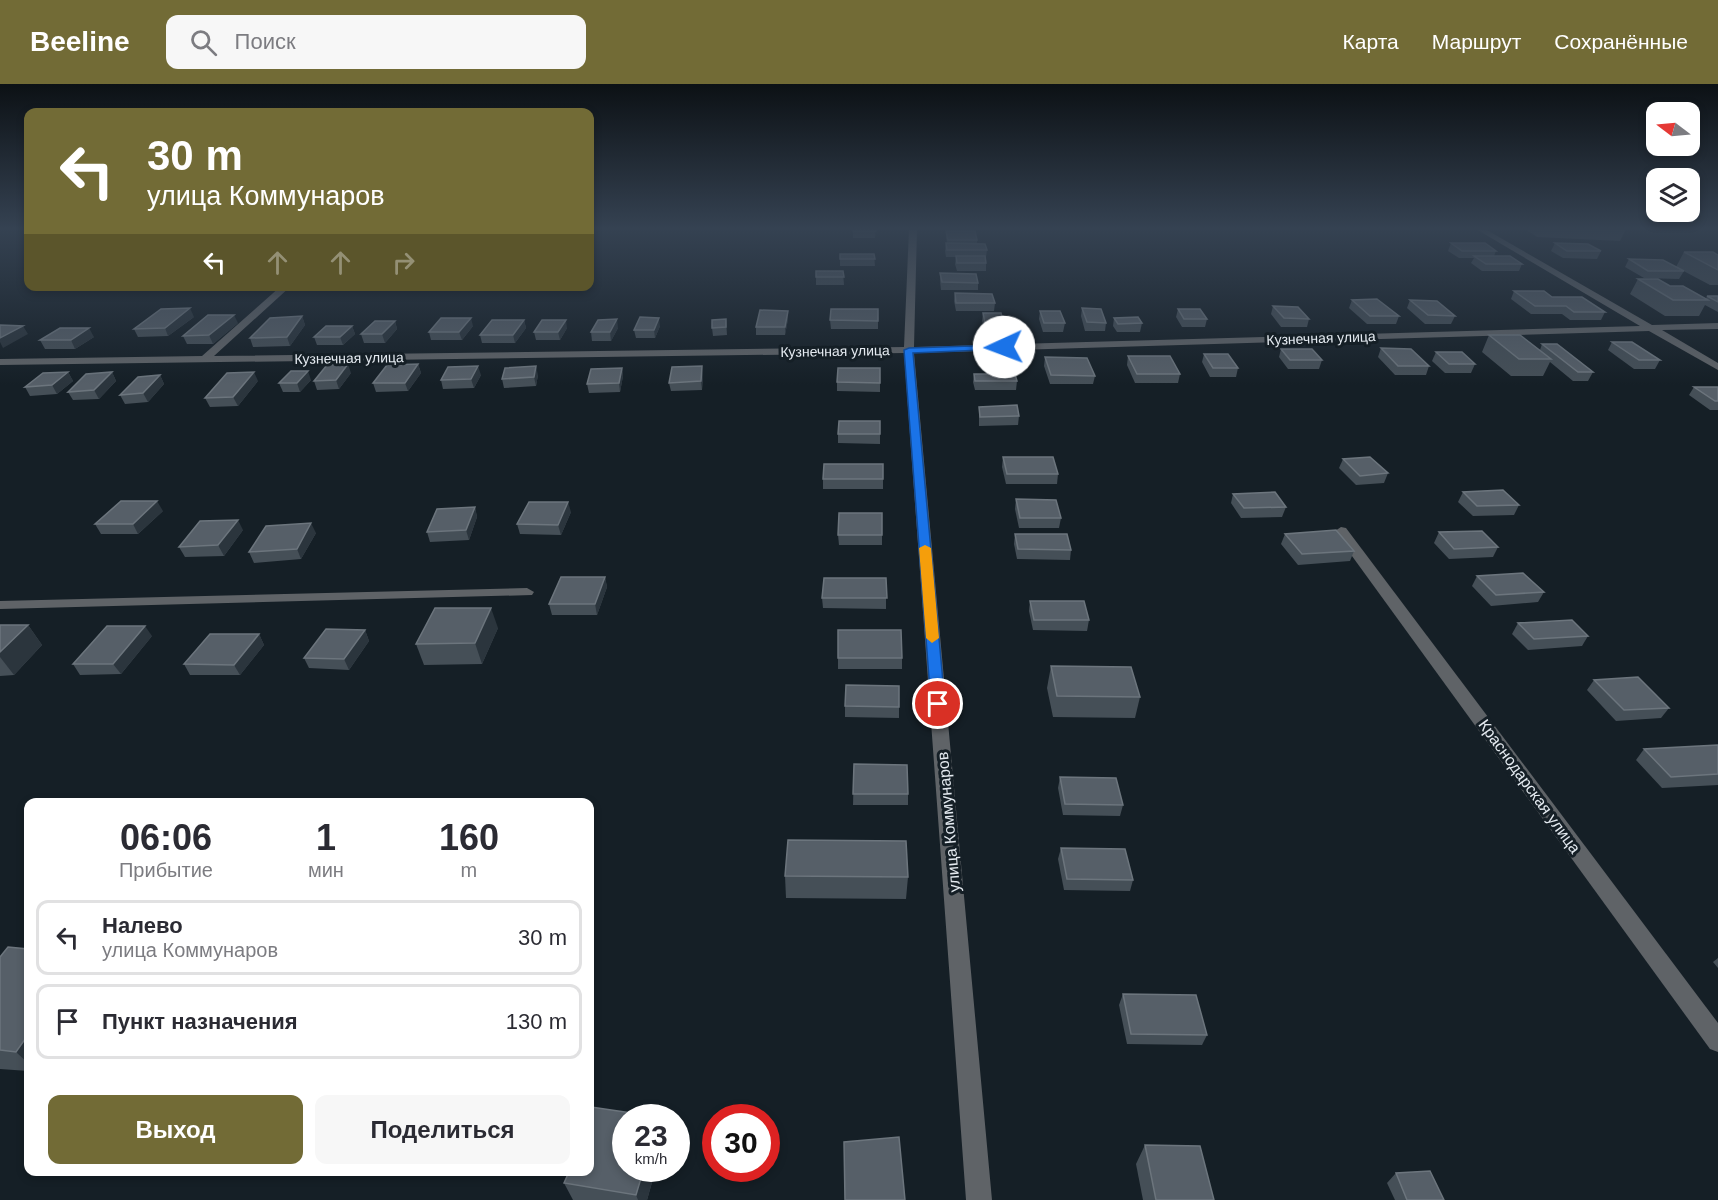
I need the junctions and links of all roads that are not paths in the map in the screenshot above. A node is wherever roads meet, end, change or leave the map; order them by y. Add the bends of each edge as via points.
1 (911, 281) edge
2 (1569, 281) edge
3 (281, 291) edge
4 (1718, 326) edge
5 (1650, 328) junction
6 (909, 350) junction
7 (204, 360) junction
8 (0, 362) edge
9 (1718, 367) edge
10 (1341, 531) dead end
11 (527, 592) dead end
12 (0, 605) edge
13 (1718, 1041) edge
14 (979, 1200) edge

1 - 6 street, улица Коммунаров
2 - 5 street
3 - 7 street
4 - 5 street, Кузнечная улица
5 - 6 street, Кузнечная улица
5 - 9 street
6 - 7 street, Кузнечная улица
6 - 14 street, улица Коммунаров
7 - 8 street, Кузнечная улица
10 - 13 street, Краснодарская улица
11 - 12 street

